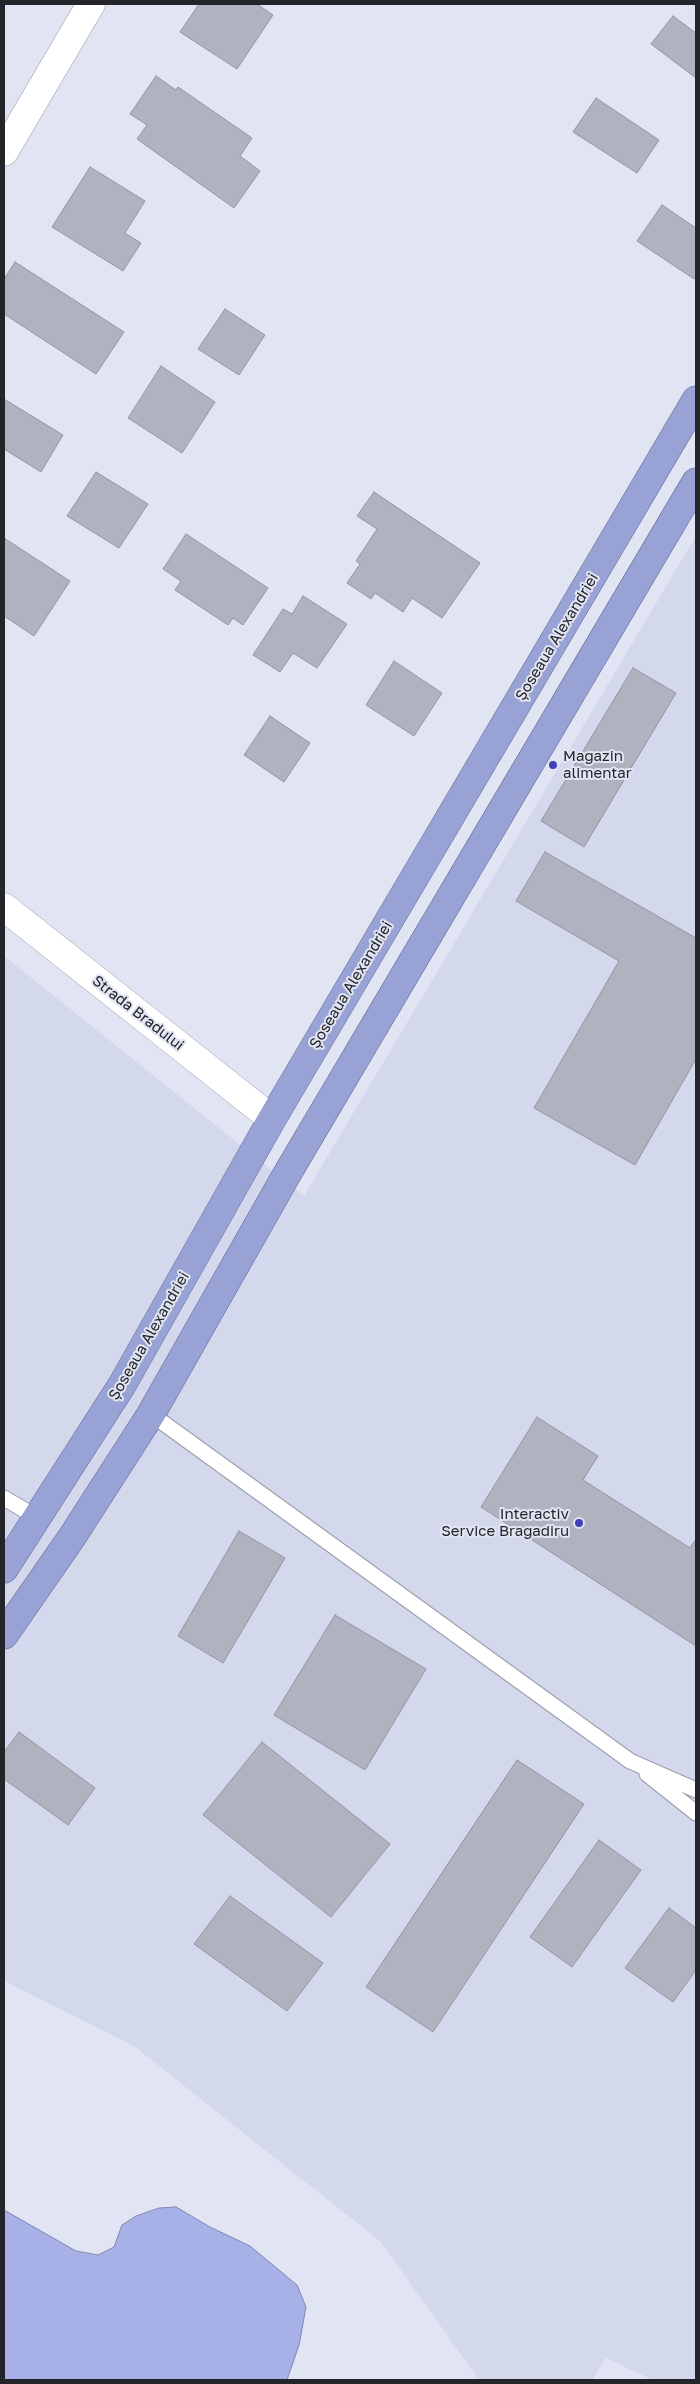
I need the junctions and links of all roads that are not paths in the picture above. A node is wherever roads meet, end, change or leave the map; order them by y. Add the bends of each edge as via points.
1 (90, 4) edge
2 (4, 152) edge
3 (696, 400) edge
4 (696, 482) edge
5 (4, 907) edge
6 (272, 1119) junction
7 (152, 1414) junction
8 (4, 1498) edge
9 (38, 1518) junction
10 (4, 1569) edge
11 (4, 1635) edge
12 (630, 1760) junction
13 (696, 1790) edge
14 (696, 1813) edge

1 - 2 street
3 - 6 highway, Șoseaua Alexandriei
4 - 7 highway via 287,1174
5 - 6 street, Strada Bradului
6 - 9 highway, Șoseaua Alexandriei via 122,1385
7 - 11 highway
7 - 12 lane
8 - 9 lane
9 - 10 highway, Șoseaua Alexandriei
12 - 13 lane
12 - 14 lane

